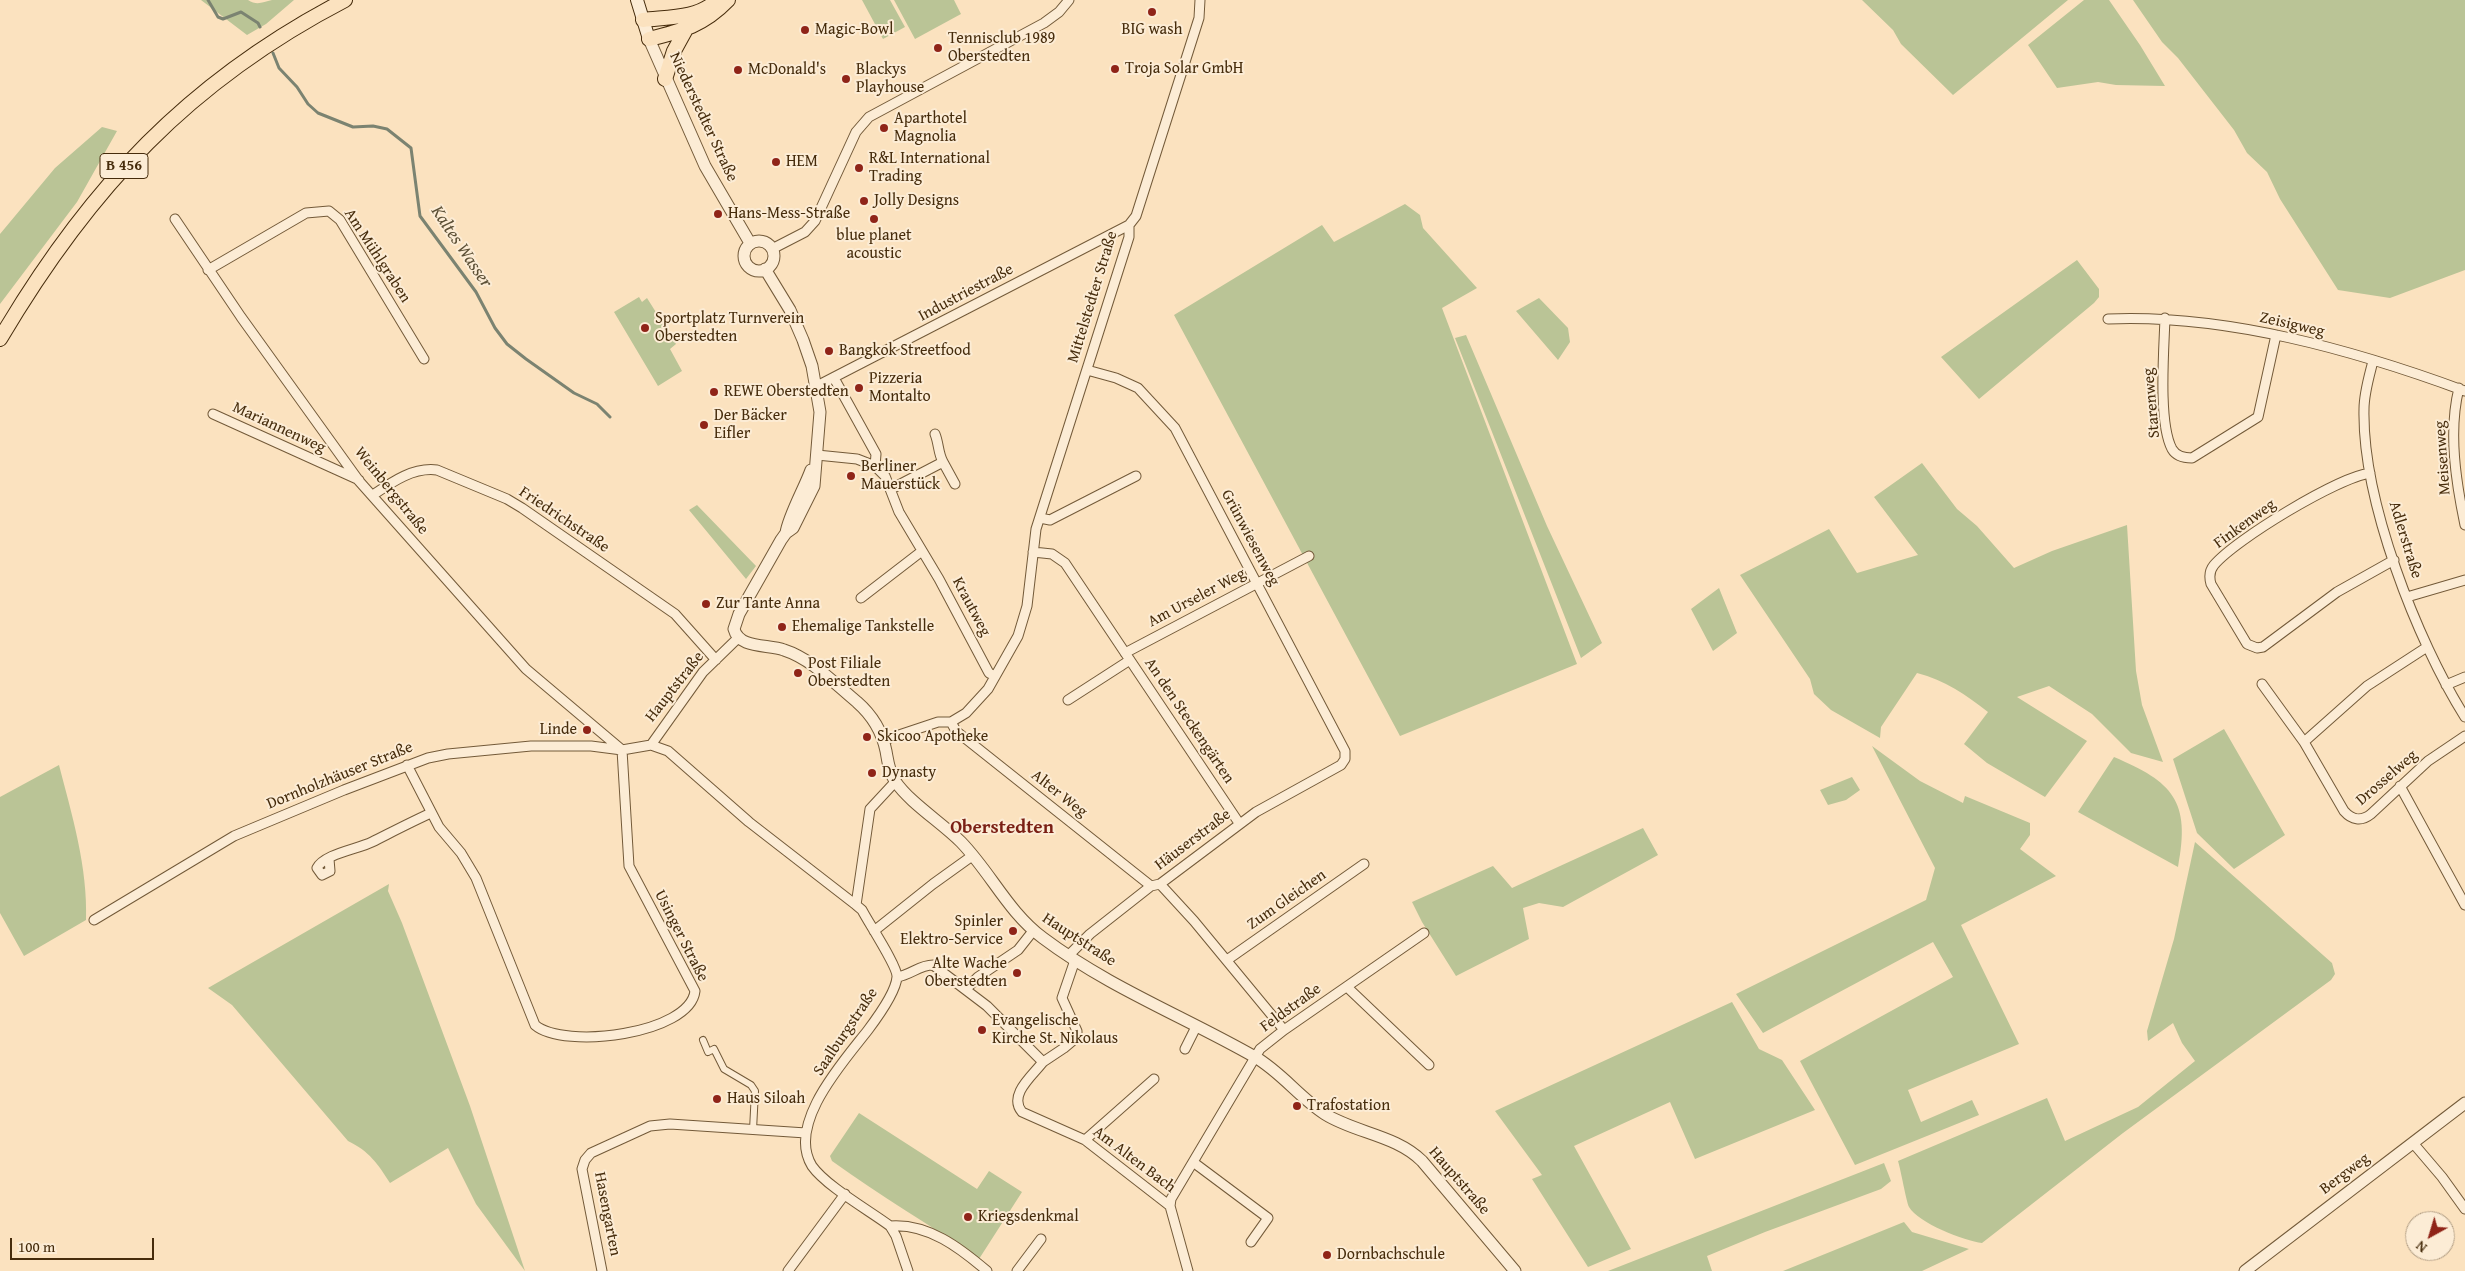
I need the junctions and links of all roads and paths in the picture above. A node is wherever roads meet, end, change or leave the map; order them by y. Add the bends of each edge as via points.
1 (345, 0) edge
2 (637, 0) edge
3 (717, 0) edge
4 (728, 0) edge
5 (1069, 0) edge
6 (1200, 0) edge
7 (643, 20) junction
8 (685, 31) junction
9 (649, 39) junction
10 (665, 79) junction
11 (175, 219) dead end
12 (1129, 226) junction
13 (750, 243) junction
14 (772, 249) junction
15 (765, 269) junction
16 (208, 270) junction
17 (2165, 318) junction
18 (2108, 319) dead end
19 (2276, 335) junction
20 (0, 339) edge
21 (424, 359) dead end
22 (2373, 361) junction
23 (1087, 370) junction
24 (834, 378) junction
25 (817, 386) junction
26 (2462, 390) edge
27 (213, 414) dead end
28 (935, 434) dead end
29 (817, 455) junction
30 (943, 462) junction
31 (875, 466) junction
32 (2370, 472) junction
33 (1136, 476) dead end
34 (360, 481) junction
35 (955, 484) dead end
36 (891, 489) junction
37 (372, 495) junction
38 (1040, 518) junction
39 (2465, 525) edge
40 (922, 551) junction
41 (1033, 552) junction
42 (1309, 556) dead end
43 (2394, 560) junction
44 (2465, 580) edge
45 (1257, 583) junction
46 (2407, 597) junction
47 (861, 598) dead end
48 (738, 638) junction
49 (2427, 647) junction
50 (1128, 657) junction
51 (716, 660) junction
52 (995, 676) junction
53 (2465, 677) edge
54 (2262, 684) dead end
55 (2446, 684) junction
56 (1068, 700) dead end
57 (2465, 717) edge
58 (951, 722) junction
59 (2465, 736) edge
60 (884, 740) junction
61 (2304, 742) junction
62 (651, 745) junction
63 (622, 750) junction
64 (1345, 759) joint
65 (407, 765) junction
66 (895, 782) junction
67 (2400, 786) junction
68 (431, 813) junction
69 (1239, 823) junction
70 (972, 856) junction
71 (329, 859) dead end
72 (1364, 864) dead end
73 (1155, 885) junction
74 (856, 905) junction
75 (2465, 905) edge
76 (94, 920) dead end
77 (874, 931) junction
78 (1033, 931) junction
79 (1424, 934) dead end
80 (1072, 958) junction
81 (1227, 960) junction
82 (897, 976) junction
83 (1347, 987) junction
84 (966, 989) junction
85 (1196, 1026) junction
86 (1284, 1030) junction
87 (703, 1040) dead end
88 (1185, 1049) dead end
89 (1256, 1057) junction
90 (1043, 1062) junction
91 (1428, 1065) dead end
92 (1154, 1079) dead end
93 (2465, 1102) edge
94 (753, 1130) junction
95 (806, 1133) junction
96 (1084, 1140) junction
97 (2413, 1143) junction
98 (1193, 1162) junction
99 (845, 1194) junction
100 (1170, 1206) junction
101 (2465, 1209) edge
102 (890, 1226) junction
103 (1041, 1239) dead end
104 (1250, 1242) dead end
105 (2252, 1269) edge
106 (602, 1271) edge
107 (788, 1271) edge
108 (908, 1271) edge
109 (987, 1271) edge
110 (1017, 1271) edge
111 (1188, 1271) edge
112 (1515, 1271) edge

1 - 20 main road, B 456 via 251,56 175,116 107,185 53,254
2 - 7 main road, Niederstedter Straße
3 - 7 main road via 692,14
4 - 8 main road via 708,18
5 - 14 street via 1044,23 869,117 852,138 815,221 805,232
6 - 12 street, Mittelstedter Straße via 1199,18 1159,147 1136,216
7 - 9 main road, Niederstedter Straße
8 - 9 main road
8 - 10 main road
9 - 10 street, Niederstedter Straße
10 - 13 street, Niederstedter Straße via 704,166
11 - 16 street, Weinbergstraße
12 - 23 street, Mittelstedter Straße via 1129,237
12 - 24 street, Industriestraße
13 - 14 street via 763,241
13 - 15 street via 744,252 745,262 751,269
14 - 15 street via 773,261
15 - 25 street via 793,316
16 - 21 street, Am Mühlgraben via 306,213 329,211 340,220
16 - 34 street, Weinbergstraße
17 - 18 street, Zeisigweg
17 - 19 street, Zeisigweg
17 - 19 street, Starenweg via 2163,368 2167,431 2176,454 2186,458 2192,458 2258,417
19 - 22 street, Zeisigweg
22 - 26 street, Zeisigweg
22 - 32 street, Adlerstraße via 2364,410
23 - 38 street, Mittelstedter Straße
23 - 45 street, Grünwiesenweg via 1138,388 1175,428
24 - 25 street, Industriestraße
24 - 31 street, Krautweg via 876,454
25 - 29 street via 820,412
26 - 39 street, Meisenweg via 2455,411 2455,451
27 - 34 street, Mariannenweg
28 - 30 street
29 - 31 street via 857,458
29 - 48 street via 810,496 739,614 734,629
30 - 35 street
30 - 36 street
31 - 36 street, Krautweg
32 - 43 street, Adlerstraße
32 - 43 street, Finkenweg via 2337,484 2249,536 2214,565 2210,579 2245,640 2257,648 2263,647 2337,592
33 - 38 street via 1050,520
34 - 37 street, Weinbergstraße
36 - 40 street, Krautweg via 899,512
37 - 51 street, Friedrichstraße via 399,479 428,469 507,499 675,614
37 - 63 street, Weinbergstraße via 526,669
38 - 41 street, Mittelstedter Straße
40 - 47 street
40 - 52 street, Krautweg via 989,672
41 - 50 street, An den Steckengärten via 1052,554 1065,563
41 - 52 street, Mittelstedter Straße via 1022,628
42 - 45 street, Am Urseler Weg
43 - 46 street, Adlerstraße
44 - 46 street
45 - 50 street, Am Urseler Weg
45 - 64 street, Grünwiesenweg via 1345,751
46 - 49 street, Adlerstraße
48 - 51 street, Hauptstraße
48 - 60 street, Hauptstraße via 750,644 785,650 807,661 864,708
49 - 55 street, Adlerstraße
49 - 61 street via 2367,686
50 - 56 street, An den Steckengärten
50 - 69 street, An den Steckengärten
51 - 62 street, Hauptstraße via 703,672
52 - 58 street, Mittelstedter Straße via 973,706
53 - 55 street
54 - 61 street, Drosselweg
55 - 57 street, Adlerstraße
58 - 60 street, Mittelstedter Straße via 938,722
58 - 73 street, Alter Weg via 963,736
59 - 67 street, Drosselweg via 2428,761
60 - 66 street, Hauptstraße via 889,769
61 - 67 street, Drosselweg via 2344,811 2351,817 2366,818
62 - 63 street, Hauptstraße
62 - 74 street, Saalburgstraße via 676,757 749,822
63 - 65 street, Dornholzhäuser Straße via 591,746 531,746 448,754
63 - 68 street, Usinger Straße via 629,866 695,991 686,1009 631,1033 589,1037 545,1031 535,1025 476,878
64 - 69 street, Häuserstraße via 1341,765
65 - 68 street, Usinger Straße
65 - 76 street, Dornholzhäuser Straße via 234,836
66 - 70 street, Hauptstraße via 948,829
66 - 74 street via 872,805
67 - 75 street
68 - 71 street
69 - 73 street, Häuserstraße
70 - 77 street
70 - 78 street, Hauptstraße
72 - 81 street, Zum Gleichen
73 - 80 street, Häuserstraße via 1090,934
73 - 81 street, Alter Weg
74 - 77 street, Saalburgstraße
77 - 82 street, Saalburgstraße
78 - 80 street, Hauptstraße
78 - 84 street via 1018,950
79 - 83 street, Feldstraße
80 - 85 street, Hauptstraße
80 - 90 street via 1062,998 1077,1036
81 - 86 street, Alter Weg
82 - 84 street via 912,973 924,965 933,965
82 - 95 street, Saalburgstraße via 876,1019 817,1100
83 - 86 street, Feldstraße
83 - 91 street, Feldstraße
84 - 90 street via 1000,1017
85 - 88 street
85 - 89 street, Hauptstraße
86 - 89 street, Feldstraße via 1264,1045
87 - 94 street via 708,1052 714,1049 724,1069 755,1091
89 - 98 street, Am Alten Bach
89 - 112 street, Hauptstraße via 1325,1114 1415,1154
90 - 96 street, Am Alten Bach via 1017,1096 1022,1112
92 - 96 street
93 - 97 street, Bergweg
94 - 95 street, Hasengarten
94 - 106 street, Hasengarten via 670,1124 650,1126 588,1156 582,1169
95 - 99 street, Saalburgstraße via 812,1166
96 - 100 street, Am Alten Bach
97 - 101 street
97 - 105 street, Bergweg
98 - 100 street, Am Alten Bach
98 - 104 street, Am Alten Bach via 1268,1218
99 - 102 street, Saalburgstraße
99 - 107 street
100 - 111 street
102 - 108 street
102 - 109 street via 906,1226 934,1234
103 - 110 street

